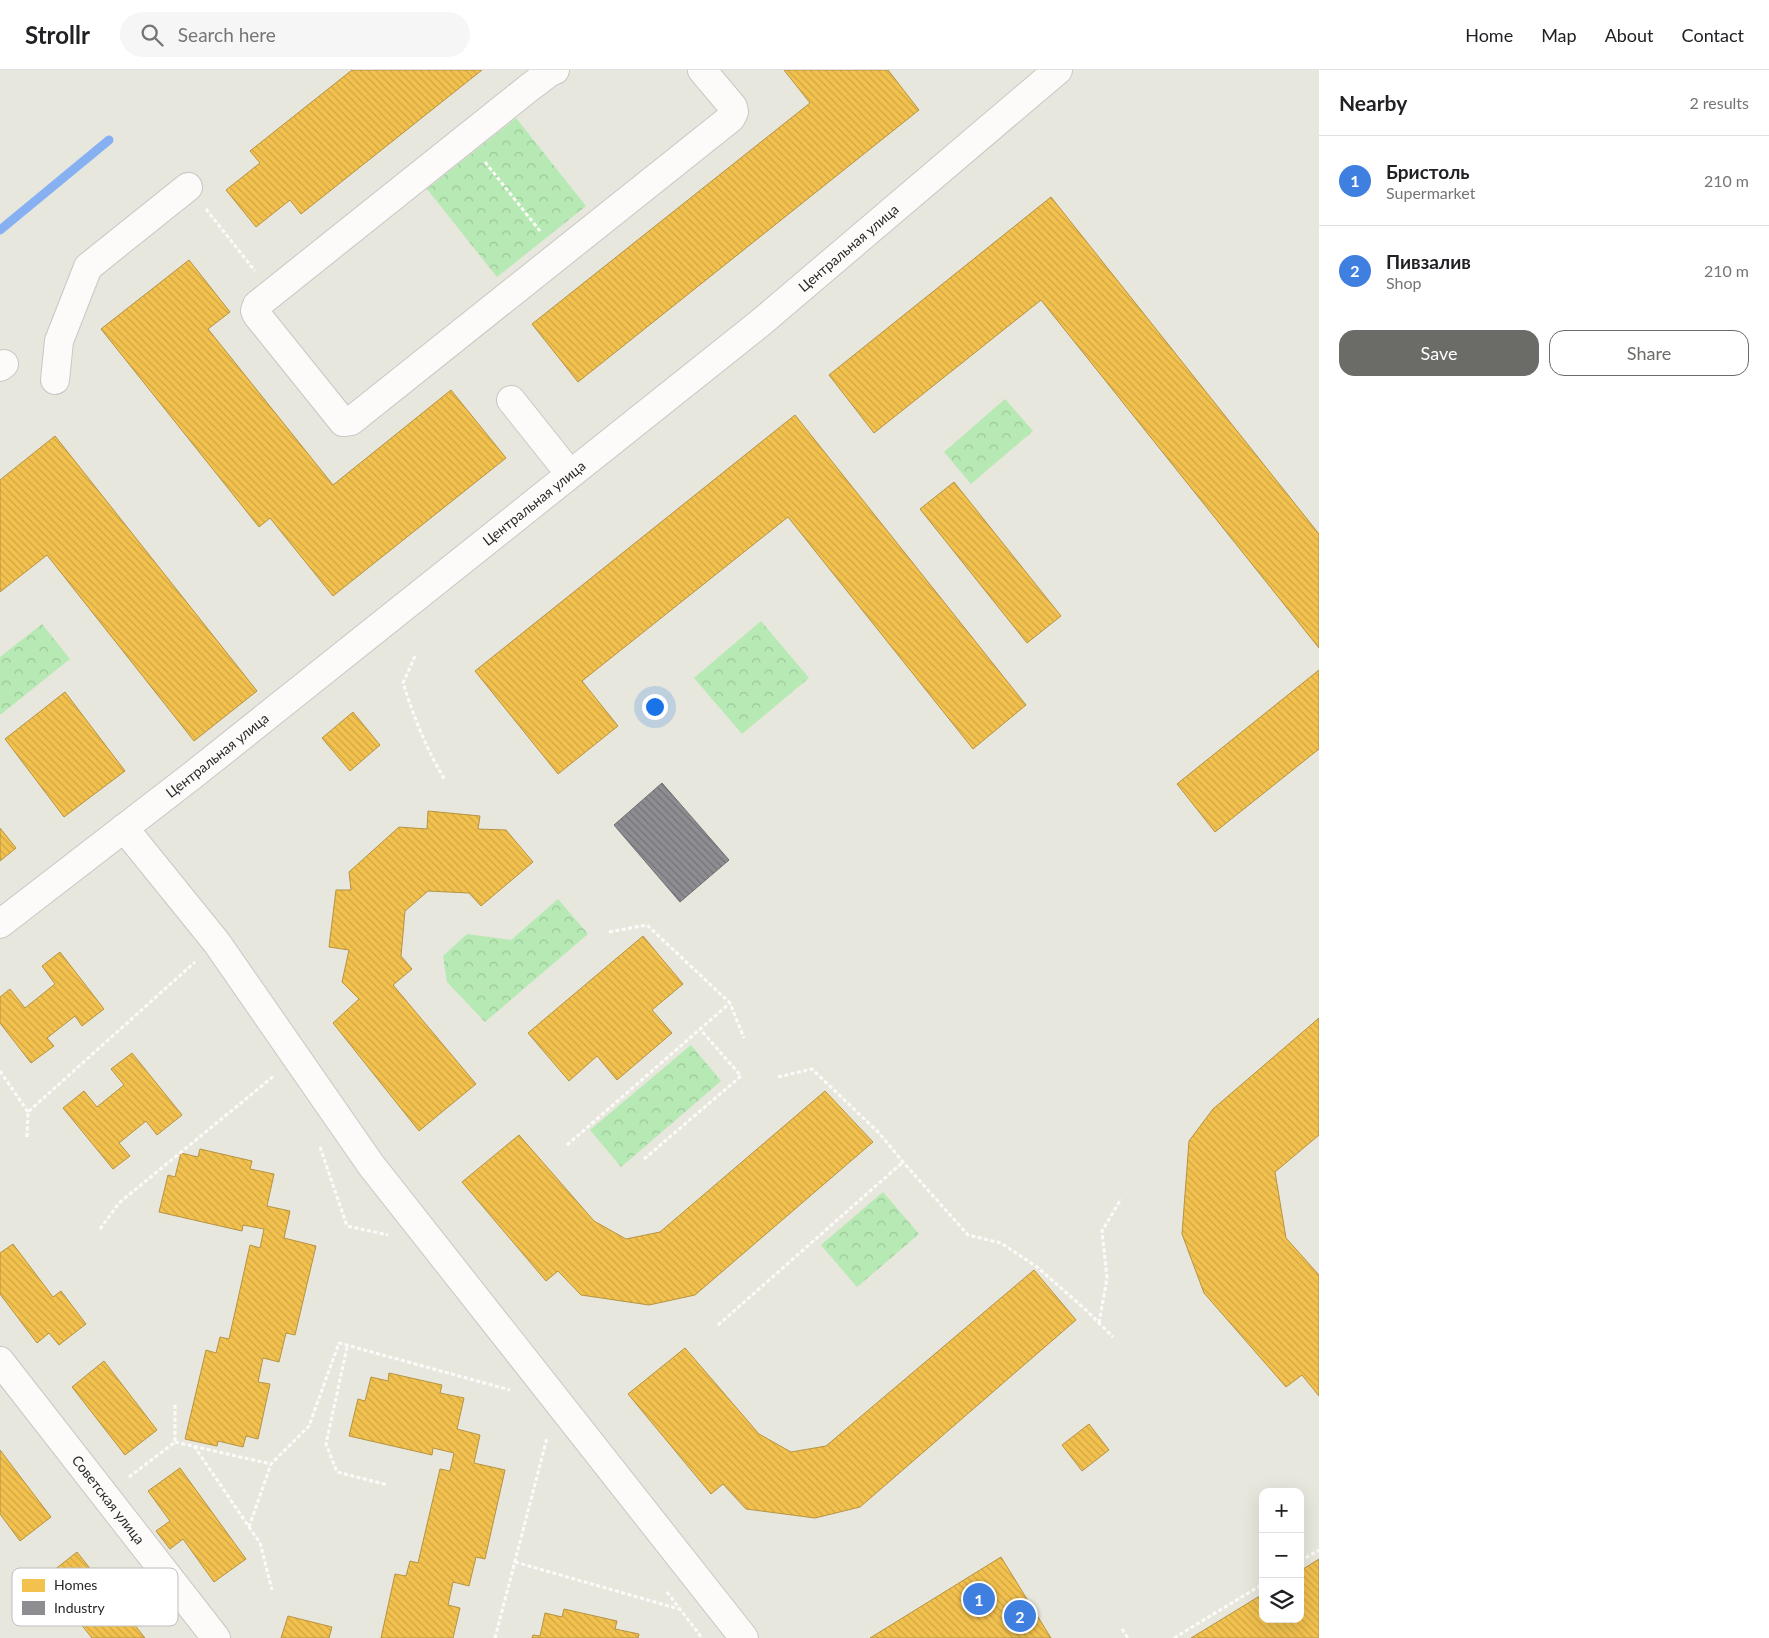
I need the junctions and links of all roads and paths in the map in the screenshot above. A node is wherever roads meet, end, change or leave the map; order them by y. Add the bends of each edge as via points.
1 (555, 70) edge
2 (702, 70) edge
3 (1058, 70) edge
4 (466, 138) junction
5 (188, 187) dead end
6 (212, 216) dead end
7 (560, 255) junction
8 (272, 292) junction
9 (55, 380) dead end
10 (511, 400) dead end
11 (570, 474) junction
12 (415, 656) dead end
13 (445, 780) dead end
14 (124, 828) junction
15 (0, 924) edge
16 (609, 932) dead end
17 (216, 943) junction
18 (730, 1003) junction
19 (700, 1029) junction
20 (744, 1038) dead end
21 (296, 1057) junction
22 (0, 1071) edge
23 (778, 1077) dead end
24 (28, 1112) junction
25 (27, 1137) dead end
26 (567, 1145) dead end
27 (644, 1160) dead end
28 (903, 1162) junction
29 (1121, 1199) dead end
30 (100, 1229) dead end
31 (1099, 1323) junction
32 (718, 1325) dead end
33 (1113, 1337) dead end
34 (347, 1346) junction
35 (0, 1361) edge
36 (512, 1391) dead end
37 (175, 1403) dead end
38 (562, 1407) junction
39 (175, 1442) junction
40 (194, 1446) junction
41 (271, 1464) junction
42 (388, 1485) dead end
43 (105, 1495) junction
44 (249, 1527) junction
45 (1319, 1550) edge
46 (1304, 1559) edge
47 (515, 1562) junction
48 (162, 1568) edge
49 (1259, 1586) edge
50 (178, 1589) edge
51 (272, 1590) dead end
52 (680, 1609) dead end
53 (1122, 1629) dead end
54 (216, 1638) edge
55 (495, 1638) edge
56 (744, 1638) edge
57 (1128, 1638) edge
58 (1174, 1638) edge

1 - 4 street
2 - 7 street via 733,107 731,118
3 - 11 street, Центральная улица via 759,324
4 - 7 path
4 - 8 street
5 - 9 street via 88,267 59,341
6 - 8 path
7 - 8 street via 346,423 257,316 257,305
10 - 11 street
11 - 14 street, Центральная улица
12 - 13 path via 404,683 430,755
14 - 15 street, Центральная улица
14 - 17 street
16 - 18 path via 646,925
17 - 21 street
17 - 24 path
18 - 19 path
18 - 20 path
19 - 26 path
19 - 27 path via 741,1076
21 - 30 path via 119,1202
21 - 38 street via 371,1165
22 - 24 path
23 - 28 path via 812,1069 879,1133
24 - 25 path
28 - 31 path via 968,1235 1001,1243 1030,1262
28 - 32 path
29 - 31 path via 1102,1231 1107,1278
31 - 33 path
34 - 36 path
34 - 41 path via 339,1343 309,1426
34 - 42 path via 326,1444 337,1472
35 - 43 street, Советская улица
37 - 39 path
38 - 47 path via 547,1438
38 - 56 street
39 - 40 path
39 - 43 path
40 - 41 path
40 - 44 path
41 - 44 path
43 - 48 street, Советская улица
44 - 51 path via 260,1543
45 - 46 path
47 - 52 path
47 - 55 path
49 - 58 path
50 - 54 street, Советская улица
53 - 57 path

